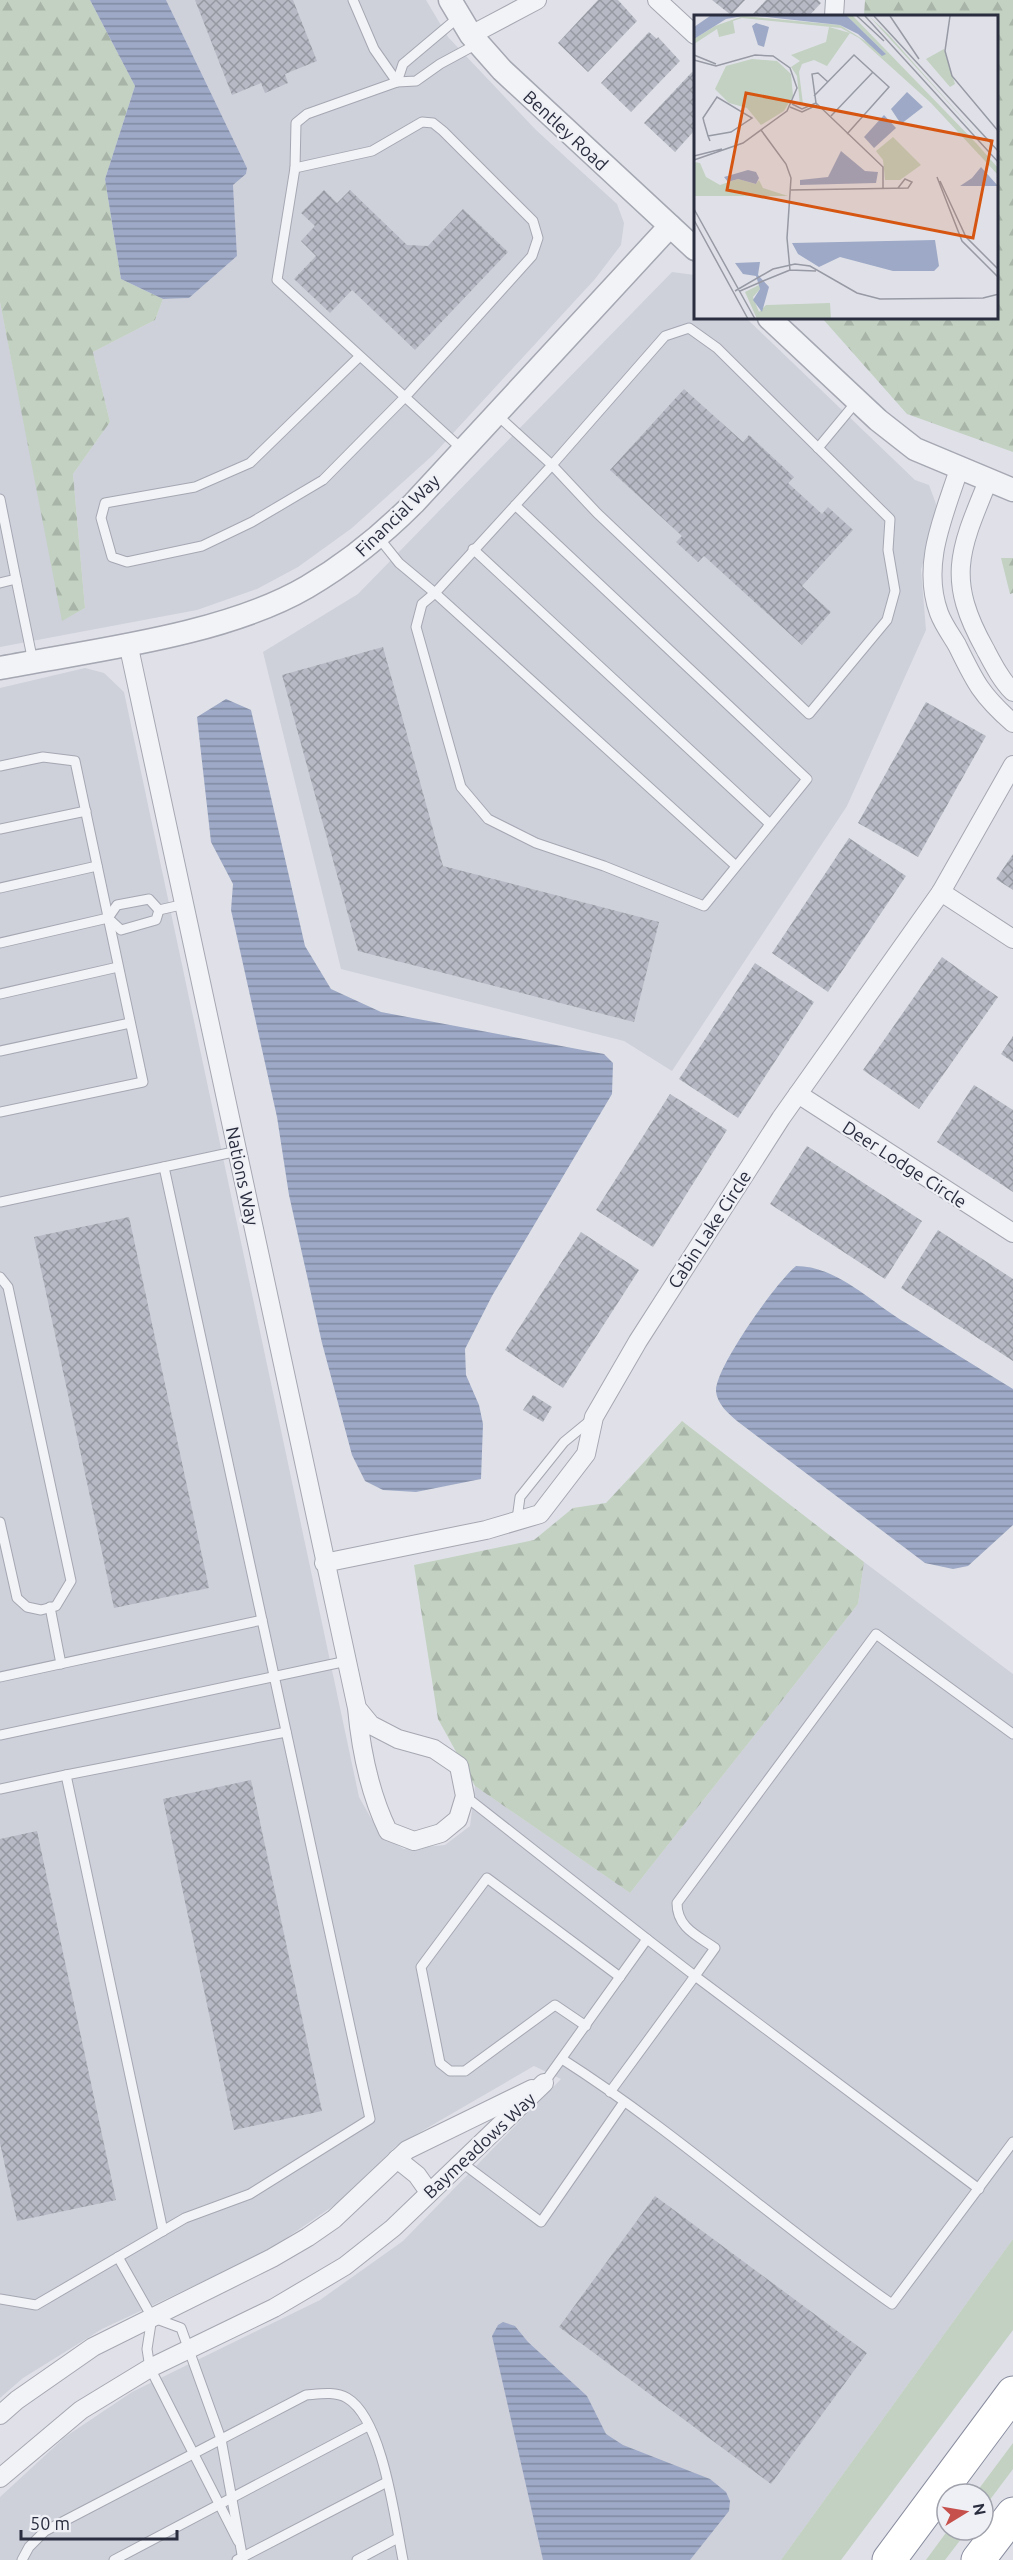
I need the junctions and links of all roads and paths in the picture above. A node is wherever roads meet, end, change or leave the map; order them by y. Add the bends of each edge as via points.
1 (352, 0) edge
2 (537, 0) edge
3 (657, 0) edge
4 (836, 0) edge
5 (834, 15) edge
6 (465, 24) edge
7 (694, 34) edge
8 (397, 82) junction
9 (295, 168) junction
10 (670, 226) junction
11 (694, 248) edge
12 (770, 320) edge
13 (360, 356) junction
14 (406, 396) junction
15 (857, 401) junction
16 (495, 414) junction
17 (818, 448) junction
18 (463, 450) junction
19 (552, 465) junction
20 (959, 470) junction
21 (988, 481) junction
22 (1013, 490) edge
23 (0, 499) edge
24 (514, 505) junction
25 (379, 538) junction
26 (473, 549) junction
27 (16, 579) junction
28 (0, 583) edge
29 (435, 593) junction
30 (128, 643) junction
31 (33, 662) junction
32 (0, 668) edge
33 (1013, 692) edge
34 (1013, 723) edge
35 (1013, 765) edge
36 (0, 766) edge
37 (86, 811) junction
38 (770, 824) junction
39 (0, 829) edge
40 (97, 866) junction
41 (736, 866) junction
42 (0, 888) edge
43 (941, 892) junction
44 (184, 904) junction
45 (159, 910) junction
46 (108, 918) junction
47 (1013, 939) edge
48 (0, 943) edge
49 (118, 967) junction
50 (0, 994) edge
51 (130, 1023) junction
52 (0, 1052) edge
53 (798, 1094) junction
54 (0, 1112) edge
55 (238, 1151) junction
56 (164, 1167) junction
57 (0, 1202) edge
58 (1013, 1233) edge
59 (0, 1277) edge
60 (594, 1417) junction
61 (517, 1519) junction
62 (0, 1522) edge
63 (324, 1563) junction
64 (50, 1607) junction
65 (262, 1620) junction
66 (347, 1661) junction
67 (61, 1664) junction
68 (274, 1675) junction
69 (0, 1677) edge
70 (357, 1708) junction
71 (286, 1732) junction
72 (1013, 1734) edge
73 (0, 1735) edge
74 (66, 1775) junction
75 (0, 1789) edge
76 (465, 1796) junction
77 (647, 1939) junction
78 (695, 1976) junction
79 (620, 1977) junction
80 (586, 2026) junction
81 (562, 2059) junction
82 (544, 2083) junction
83 (610, 2092) junction
84 (624, 2102) junction
85 (1013, 2142) edge
86 (397, 2159) junction
87 (461, 2162) junction
88 (979, 2188) junction
89 (429, 2192) junction
90 (163, 2231) junction
91 (118, 2257) junction
92 (0, 2299) edge
93 (152, 2317) junction
94 (189, 2348) junction
95 (150, 2368) junction
96 (1013, 2393) edge
97 (0, 2415) edge
98 (368, 2426) junction
99 (221, 2439) junction
100 (192, 2454) junction
101 (0, 2478) edge
102 (387, 2482) junction
103 (231, 2498) junction
104 (218, 2505) junction
105 (1013, 2514) edge
106 (398, 2538) junction
107 (237, 2541) junction
108 (240, 2559) edge
109 (22, 2560) edge
110 (114, 2560) edge
111 (357, 2560) edge
112 (402, 2560) edge
113 (889, 2560) edge
114 (978, 2560) edge

1 - 8 lane via 374,49
2 - 6 street
3 - 7 street
4 - 5 street
6 - 8 lane via 403,64
6 - 8 lane via 440,64 416,81
6 - 10 street, Bentley Road via 502,70
8 - 9 lane via 307,114 296,123
9 - 13 lane via 277,280
9 - 14 lane via 372,151 422,122 433,123 533,221 538,238 532,256
10 - 11 street, Bentley Road
10 - 16 street, Financial Way
12 - 15 street
13 - 14 lane
13 - 14 lane via 250,463 195,487 105,503 101,518 112,557 127,562 202,546 252,522 323,480
14 - 18 lane
15 - 17 lane
15 - 20 street via 915,448
16 - 18 street, Financial Way
16 - 19 lane
17 - 19 lane via 717,348 689,328 665,336
17 - 19 lane via 890,519 888,550 895,591 887,621 809,714 597,513
18 - 25 street, Financial Way
19 - 24 lane
20 - 21 street
20 - 34 street via 932,557 934,596 939,615 976,686
21 - 22 street
21 - 33 street via 969,527 960,587 980,640
23 - 27 lane
24 - 26 lane
24 - 38 lane via 807,779
25 - 29 lane via 399,563
25 - 30 street, Financial Way via 305,588 252,612 201,628
26 - 29 lane
26 - 38 lane
27 - 28 lane
27 - 31 lane
29 - 41 lane
29 - 41 lane via 422,604 416,627 461,787 488,819 536,843 704,906
30 - 31 street, Financial Way
30 - 44 street, Nations Way
31 - 32 street, Financial Way
35 - 43 street, Cabin Lake Circle
36 - 37 lane via 43,756 75,761
37 - 39 lane
37 - 40 lane
38 - 41 lane
40 - 42 lane
40 - 46 lane
43 - 47 street
43 - 53 street, Cabin Lake Circle
44 - 45 lane
44 - 55 street, Nations Way
45 - 46 lane via 149,899 117,905
45 - 46 lane via 156,920 121,930
46 - 48 lane
46 - 49 lane
49 - 50 lane
49 - 51 lane
51 - 52 lane
51 - 54 lane via 143,1082
53 - 58 street, Deer Lodge Circle
53 - 60 street, Cabin Lake Circle via 638,1341
55 - 56 lane
55 - 63 street, Nations Way
56 - 57 lane
56 - 65 lane
59 - 64 lane via 8,1287 71,1581 61,1600
60 - 61 lane via 564,1442 520,1497
60 - 61 street, Cabin Lake Circle via 586,1454 554,1497 540,1514
61 - 63 street, Cabin Lake Circle via 486,1530
62 - 64 lane via 17,1598 27,1607
63 - 66 street, Nations Way
64 - 67 lane
65 - 67 lane
65 - 68 lane
66 - 68 lane
66 - 70 street, Nations Way
67 - 69 lane
68 - 71 lane
68 - 73 lane
70 - 76 street via 371,1725 398,1739 434,1749 459,1766
70 - 76 street, Nations Way via 360,1744 375,1805 388,1831 414,1840 441,1833 458,1819
71 - 74 lane
71 - 90 lane via 370,2119 250,2194 185,2218
72 - 78 lane via 876,1634 677,1903 682,1925 715,1948
74 - 75 lane
74 - 90 lane
76 - 77 lane
77 - 78 lane
77 - 79 lane
78 - 83 lane
78 - 88 lane
79 - 80 lane
79 - 80 lane via 487,1878 421,1967 440,2063 450,2072 465,2071 555,2005
80 - 81 lane
81 - 82 lane
81 - 83 lane
82 - 86 street, Baymeadows Way via 407,2150
82 - 87 street, Baymeadows Way
83 - 84 lane
84 - 87 lane via 541,2222
84 - 88 lane via 892,2304
85 - 88 lane
86 - 89 street via 417,2175
86 - 93 street, Baymeadows Way via 334,2219 308,2237
87 - 89 street, Baymeadows Way
89 - 94 street, Baymeadows Way via 393,2228 345,2266 274,2308
90 - 91 lane
91 - 92 lane via 36,2305
91 - 93 lane
93 - 94 lane via 181,2328
93 - 95 lane via 147,2349
93 - 97 street, Baymeadows Way via 93,2347
94 - 95 street, Baymeadows Way
94 - 99 lane
95 - 100 lane
95 - 101 street, Baymeadows Way via 81,2410
96 - 113 highway
98 - 99 lane via 347,2398 331,2393 306,2395
98 - 102 lane via 381,2451
98 - 103 lane
99 - 100 lane
99 - 103 lane
100 - 104 lane
100 - 109 lane via 45,2531
102 - 106 lane
102 - 108 lane
103 - 104 lane
103 - 107 lane
104 - 107 lane
104 - 110 lane
105 - 114 highway
106 - 111 lane
106 - 112 lane
107 - 108 lane

